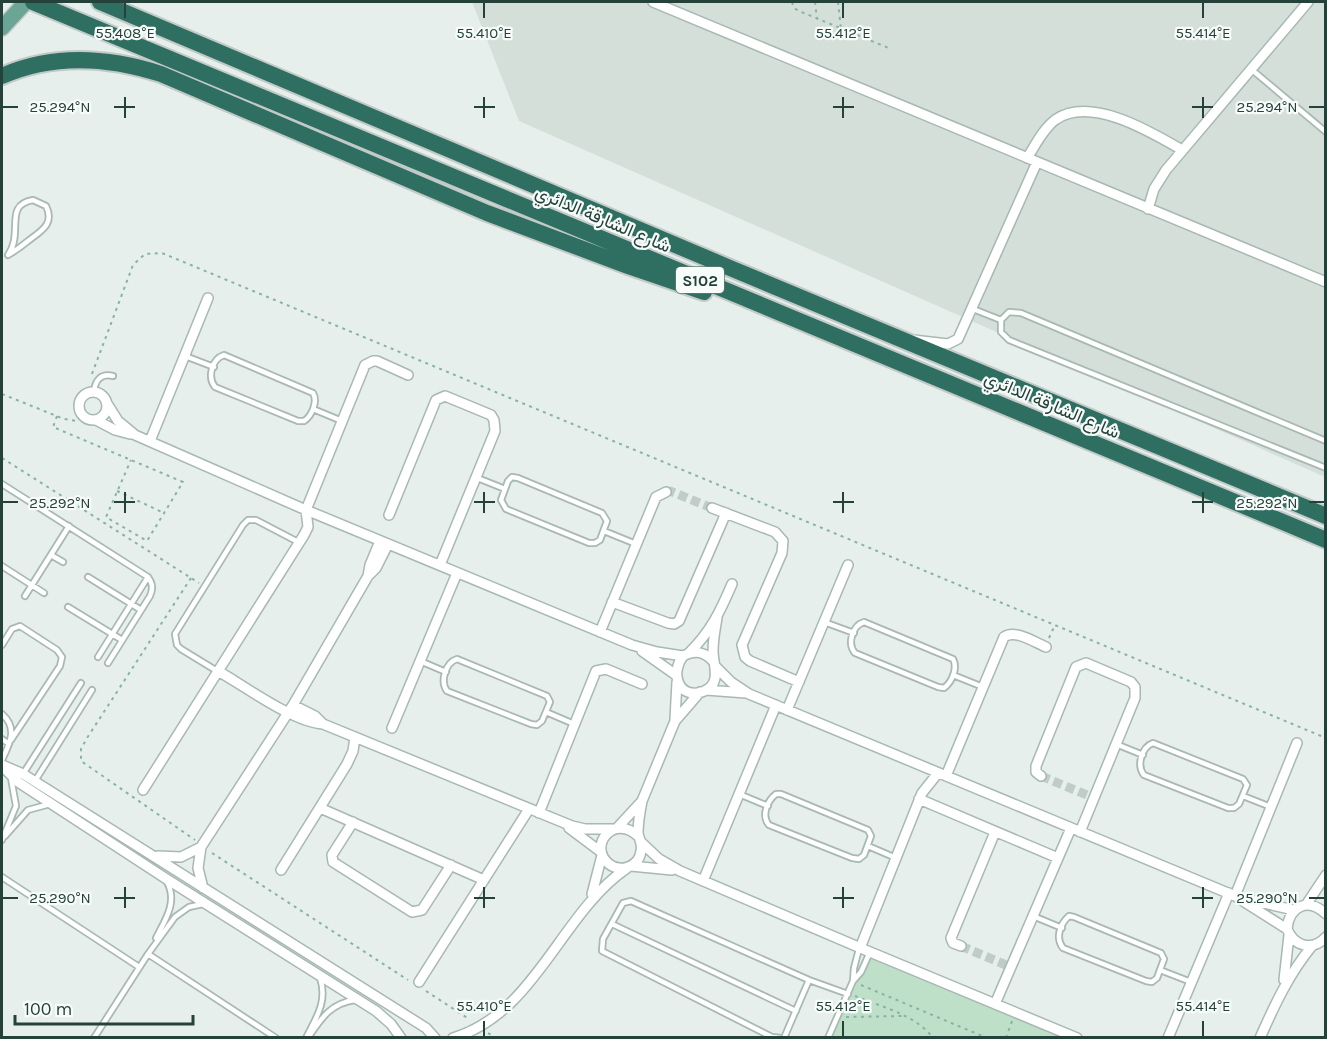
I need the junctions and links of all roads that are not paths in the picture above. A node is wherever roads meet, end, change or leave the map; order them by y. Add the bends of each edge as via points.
1 (26, 2) edge
2 (33, 2) edge
3 (100, 2) edge
4 (653, 2) edge
5 (1305, 3) edge
6 (2, 28) edge
7 (1251, 69) junction
8 (2, 76) edge
9 (1326, 132) edge
10 (1182, 150) junction
11 (1027, 158) junction
12 (1037, 162) junction
13 (1148, 208) junction
14 (8, 255) junction
15 (2, 261) edge
16 (1326, 282) edge
17 (208, 298) dead end
18 (972, 309) junction
19 (786, 316) junction
20 (1001, 320) junction
21 (907, 342) junction
22 (185, 356) junction
23 (214, 367) junction
24 (408, 375) dead end
25 (112, 376) dead end
26 (94, 389) junction
27 (106, 402) junction
28 (313, 409) junction
29 (96, 420) junction
30 (342, 421) junction
31 (135, 435) junction
32 (150, 441) junction
33 (1326, 441) edge
34 (1326, 468) edge
35 (476, 477) junction
36 (2, 484) edge
37 (505, 489) junction
38 (666, 492) dead end
39 (712, 508) tunnel mouth
40 (306, 510) junction
41 (726, 513) junction
42 (389, 515) dead end
43 (1326, 516) edge
44 (69, 526) junction
45 (604, 531) junction
46 (1326, 540) edge
47 (384, 542) junction
48 (300, 543) junction
49 (636, 544) junction
50 (51, 555) junction
51 (63, 562) dead end
52 (848, 565) dead end
53 (440, 566) junction
54 (2, 567) edge
55 (457, 573) junction
56 (88, 577) dead end
57 (148, 577) junction
58 (732, 584) dead end
59 (31, 585) junction
60 (44, 593) dead end
61 (25, 596) dead end
62 (612, 602) junction
63 (131, 604) junction
64 (68, 607) dead end
65 (141, 610) junction
66 (717, 618) junction
67 (824, 622) junction
68 (600, 632) junction
69 (854, 633) junction
70 (112, 634) junction
71 (122, 640) junction
72 (2, 645) edge
73 (632, 645) junction
74 (1046, 647) road end
75 (686, 655) junction
76 (98, 657) dead end
77 (420, 661) junction
78 (108, 663) dead end
79 (715, 664) junction
80 (218, 671) junction
81 (446, 672) junction
82 (952, 675) junction
83 (676, 678) junction
84 (799, 682) junction
85 (81, 683) dead end
86 (642, 684) dead end
87 (983, 687) junction
88 (92, 690) dead end
89 (703, 691) junction
90 (749, 694) junction
91 (776, 705) junction
92 (65, 707) junction
93 (290, 709) junction
94 (787, 710) junction
95 (546, 712) junction
96 (2, 714) edge
97 (76, 714) junction
98 (675, 721) junction
99 (574, 724) junction
100 (392, 728) dead end
101 (355, 737) junction
102 (2, 739) edge
103 (10, 742) junction
104 (1298, 743) dead end
105 (1116, 744) junction
106 (1143, 755) junction
107 (2, 760) edge
108 (2, 766) edge
109 (23, 774) junction
110 (942, 774) junction
111 (10, 775) junction
112 (1041, 776) dead end
113 (35, 781) junction
114 (143, 790) dead end
115 (739, 794) junction
116 (1243, 796) junction
117 (919, 799) junction
118 (642, 801) junction
119 (52, 804) junction
120 (768, 806) junction
121 (1271, 807) junction
122 (320, 808) junction
123 (534, 811) junction
124 (353, 822) junction
125 (559, 822) junction
126 (615, 828) junction
127 (1076, 830) junction
128 (995, 832) junction
129 (640, 839) junction
130 (2, 840) edge
131 (202, 846) junction
132 (868, 846) junction
133 (148, 852) junction
134 (602, 853) junction
135 (896, 858) junction
136 (1058, 858) junction
137 (451, 865) junction
138 (629, 867) junction
139 (281, 870) dead end
140 (681, 871) junction
141 (1326, 874) edge
142 (2, 877) edge
143 (165, 878) junction
144 (484, 880) junction
145 (703, 881) junction
146 (203, 888) junction
147 (1232, 894) junction
148 (206, 904) junction
149 (587, 904) junction
150 (1306, 904) junction
151 (1294, 909) junction
152 (1325, 912) edge
153 (1033, 916) junction
154 (612, 924) junction
155 (1062, 928) junction
156 (1288, 932) junction
157 (1321, 942) edge
158 (961, 946) dead end
159 (860, 948) junction
160 (870, 952) junction
161 (148, 954) junction
162 (139, 967) junction
163 (1160, 970) junction
164 (319, 976) junction
165 (809, 980) junction
166 (853, 981) junction
167 (1191, 982) junction
168 (417, 984) road end
169 (1280, 992) junction
170 (848, 994) junction
171 (356, 1000) junction
172 (995, 1004) junction
173 (796, 1011) junction
174 (482, 1030) edge
175 (829, 1037) edge
176 (94, 1038) edge
177 (276, 1038) edge
178 (307, 1038) edge
179 (401, 1038) edge
180 (435, 1038) edge
181 (453, 1038) edge
182 (782, 1038) edge
183 (1077, 1038) edge
184 (1168, 1038) edge
185 (1260, 1038) edge

1 - 6 main road
2 - 19 highway, شارع الشارقة الدائري / S102
3 - 21 highway, شارع الشارقة الدائري / S102
4 - 11 street
5 - 7 street
7 - 9 lane
7 - 10 street
8 - 19 highway via 42,63 72,59 132,65 531,231 680,284
10 - 11 street via 1127,122 1084,111 1056,119
10 - 13 street via 1160,179
11 - 12 street
12 - 13 street
12 - 18 street
13 - 16 street
14 - 14 lane via 48,225 49,213 42,203 28,201 17,209 16,238
14 - 15 lane
17 - 22 street
18 - 20 lane
18 - 21 street via 960,336 952,343
19 - 46 highway, شارع الشارقة الدائري / S102
20 - 33 lane via 1010,312 1021,313
20 - 34 lane via 1001,332 1010,340
21 - 43 highway, شارع الشارقة الدائري / S102
22 - 23 lane
22 - 32 street
23 - 28 lane via 219,357 226,356 310,391 316,399
23 - 28 lane via 210,378 215,387 301,422 307,420
24 - 30 street via 369,362
25 - 26 lane via 104,375
26 - 27 street
26 - 29 street via 80,402 80,411 86,418
27 - 29 street via 105,413
27 - 31 street via 118,421
28 - 30 lane
29 - 31 street
30 - 40 street
31 - 32 street
32 - 40 street
35 - 37 lane
35 - 42 street via 495,431 494,420 485,412 440,397
35 - 53 street
36 - 44 lane
37 - 45 lane via 510,479 518,478 602,513 607,521
37 - 45 lane via 501,500 506,509 592,544 598,542
38 - 49 street via 656,497
39 - 41 street
40 - 47 street
40 - 48 street via 308,527
41 - 62 street via 679,621 674,624
41 - 84 street via 780,535 784,547 743,639 742,651 750,661
44 - 50 lane
44 - 57 lane
45 - 49 lane
47 - 53 street
47 - 93 street
48 - 80 street
48 - 80 lane via 256,520 243,525 175,634 177,645
49 - 62 street
50 - 51 lane
50 - 59 lane
52 - 67 street
53 - 55 street
54 - 59 lane
55 - 68 street
55 - 77 street
56 - 63 lane
57 - 63 lane
57 - 65 lane via 152,590
58 - 66 street
59 - 60 lane
59 - 61 lane
62 - 68 street
63 - 65 lane
63 - 70 lane
64 - 70 lane
65 - 71 lane
66 - 75 street
66 - 79 street via 713,639
67 - 69 lane
67 - 84 street
68 - 73 street
69 - 82 lane via 859,623 866,622 950,657 956,665
69 - 82 lane via 850,644 855,653 941,688 947,686
70 - 71 lane
70 - 76 lane
71 - 78 lane
72 - 103 lane via 12,629 20,626 62,657
73 - 75 street
73 - 83 street
74 - 87 street via 1007,634
75 - 79 street via 702,653
75 - 83 street via 678,662
77 - 81 lane
77 - 100 street
79 - 89 street via 715,680
79 - 90 street
80 - 93 street
80 - 114 street
81 - 95 lane via 452,661 459,660 547,696 550,702
81 - 95 lane via 443,682 447,691 534,725 540,723
82 - 87 lane
83 - 89 street via 687,691
83 - 98 street
84 - 94 street
85 - 92 lane
86 - 99 street via 599,669
87 - 110 street
88 - 97 lane
89 - 90 street
89 - 98 street
90 - 91 street
91 - 94 street
91 - 115 street
92 - 97 lane
92 - 109 lane
93 - 101 street via 312,723
93 - 131 street
94 - 110 street
95 - 99 lane
96 - 103 lane via 11,726
97 - 113 lane
98 - 118 street
99 - 123 street
101 - 122 street via 347,764
101 - 123 street
102 - 103 lane
103 - 107 lane
104 - 121 street
105 - 106 lane
105 - 112 street via 1135,698 1134,687 1125,679 1081,664 1074,672 1036,766
105 - 127 street
106 - 116 lane via 1148,744 1156,744 1243,779 1247,785
106 - 116 lane via 1139,765 1144,775 1231,808 1237,807
108 - 109 street
108 - 111 street
109 - 113 street
110 - 117 street via 926,786
110 - 127 street
111 - 119 street
111 - 130 lane via 16,806
113 - 133 street
115 - 120 lane
115 - 145 street
116 - 121 lane
117 - 128 street
117 - 135 street
118 - 126 street
118 - 129 street
119 - 130 lane via 28,810
119 - 143 street
120 - 132 lane via 773,795 781,794 868,830 872,836
120 - 132 lane via 764,816 769,825 856,859 862,858
121 - 147 street
122 - 124 street
122 - 139 street
123 - 125 street
123 - 144 street
124 - 137 street
124 - 137 street via 332,855 333,862 412,912 422,910
125 - 126 street via 585,829
125 - 134 street
126 - 129 street via 632,830
126 - 134 street via 603,838
127 - 136 street
127 - 147 street
128 - 136 street
128 - 158 street via 951,938
129 - 138 street via 640,856
129 - 140 street via 659,858
131 - 133 street via 169,858
131 - 146 street via 198,868
132 - 135 lane
133 - 146 street
134 - 138 street via 612,866
134 - 149 street via 597,881
135 - 159 street
136 - 153 street
137 - 144 street
138 - 140 street
138 - 149 street via 605,884
140 - 145 street
141 - 150 street
142 - 162 lane
143 - 148 street
143 - 161 lane via 171,905
144 - 168 street
145 - 159 street
146 - 180 street via 426,1028
147 - 151 street
147 - 156 street
147 - 167 street
148 - 161 lane via 181,911
148 - 164 street
149 - 174 street via 529,982
150 - 151 street
150 - 152 street
151 - 156 street
153 - 155 lane
153 - 172 street
154 - 165 lane via 623,903 631,901
154 - 173 lane
154 - 182 lane via 603,939 602,951 772,1037
155 - 163 lane via 1072,916 1158,951 1164,959
155 - 163 lane via 1058,938 1063,948 1149,982 1155,981
156 - 157 street via 1299,944
156 - 169 street via 1287,964
157 - 169 street via 1295,968
159 - 160 street
159 - 166 lane
160 - 166 lane
160 - 172 street
161 - 162 lane
161 - 177 lane
162 - 176 lane
163 - 167 lane
164 - 171 street
164 - 178 lane via 324,995
165 - 170 lane
165 - 173 lane
166 - 170 lane
167 - 184 street
169 - 185 street
170 - 175 lane
171 - 178 lane via 329,1010
171 - 179 street via 384,1018
172 - 183 street
173 - 182 lane
174 - 181 street

